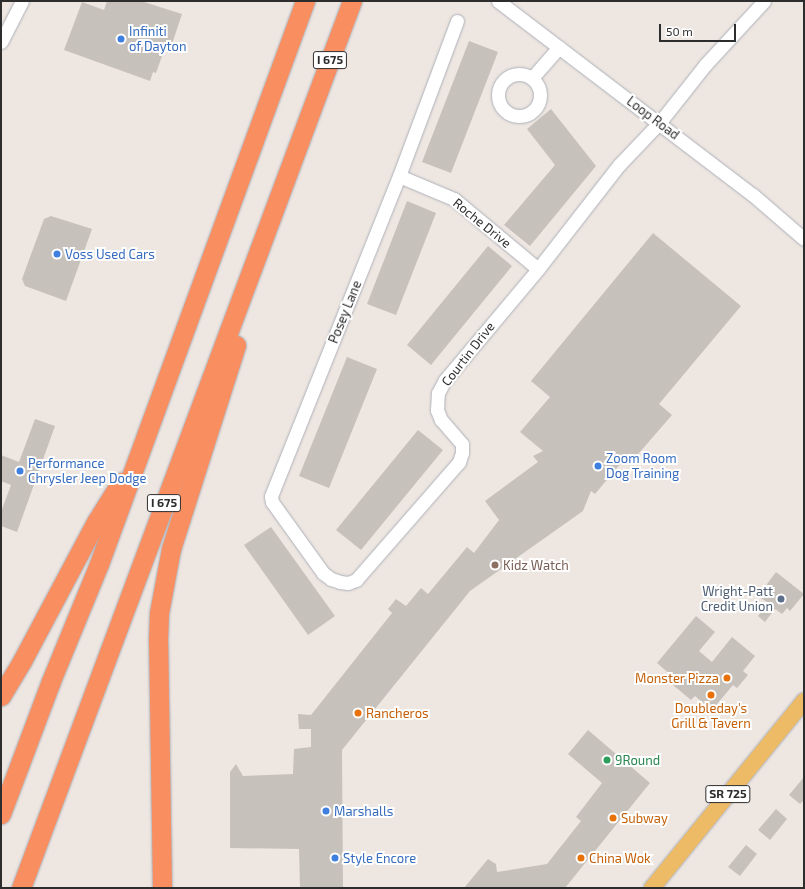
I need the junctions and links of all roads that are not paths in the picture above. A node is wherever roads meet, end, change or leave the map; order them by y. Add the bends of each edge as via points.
1 (22, 1) edge
2 (305, 1) edge
3 (352, 1) edge
4 (498, 1) edge
5 (764, 1) edge
6 (457, 21) dead end
7 (1, 42) edge
8 (559, 47) junction
9 (532, 78) dead end
10 (308, 119) junction
11 (660, 122) junction
12 (399, 176) junction
13 (804, 239) edge
14 (538, 269) junction
15 (141, 452) junction
16 (340, 582) joint
17 (1, 696) edge
18 (804, 701) edge
19 (1, 814) edge
20 (21, 888) edge
21 (162, 888) edge
22 (652, 888) edge

1 - 7 street
2 - 15 highway, I 675
3 - 10 highway, I 675
4 - 8 street, Loop Road
5 - 11 street, Courtin Drive via 706,65
6 - 12 street, Posey Lane
8 - 9 street
8 - 11 street, Loop Road
10 - 20 highway, I 675
10 - 21 highway via 171,549 164,582 158,641
11 - 13 street, Loop Road
11 - 14 street, Courtin Drive via 619,165
12 - 14 street, Roche Drive via 454,199
12 - 16 street, Posey Lane via 271,496 272,502 323,573
14 - 16 street, Courtin Drive via 445,380 438,393 437,410 441,420 462,444 459,462 356,580
15 - 17 highway via 96,522
15 - 19 highway, I 675
18 - 22 main road, SR 725

